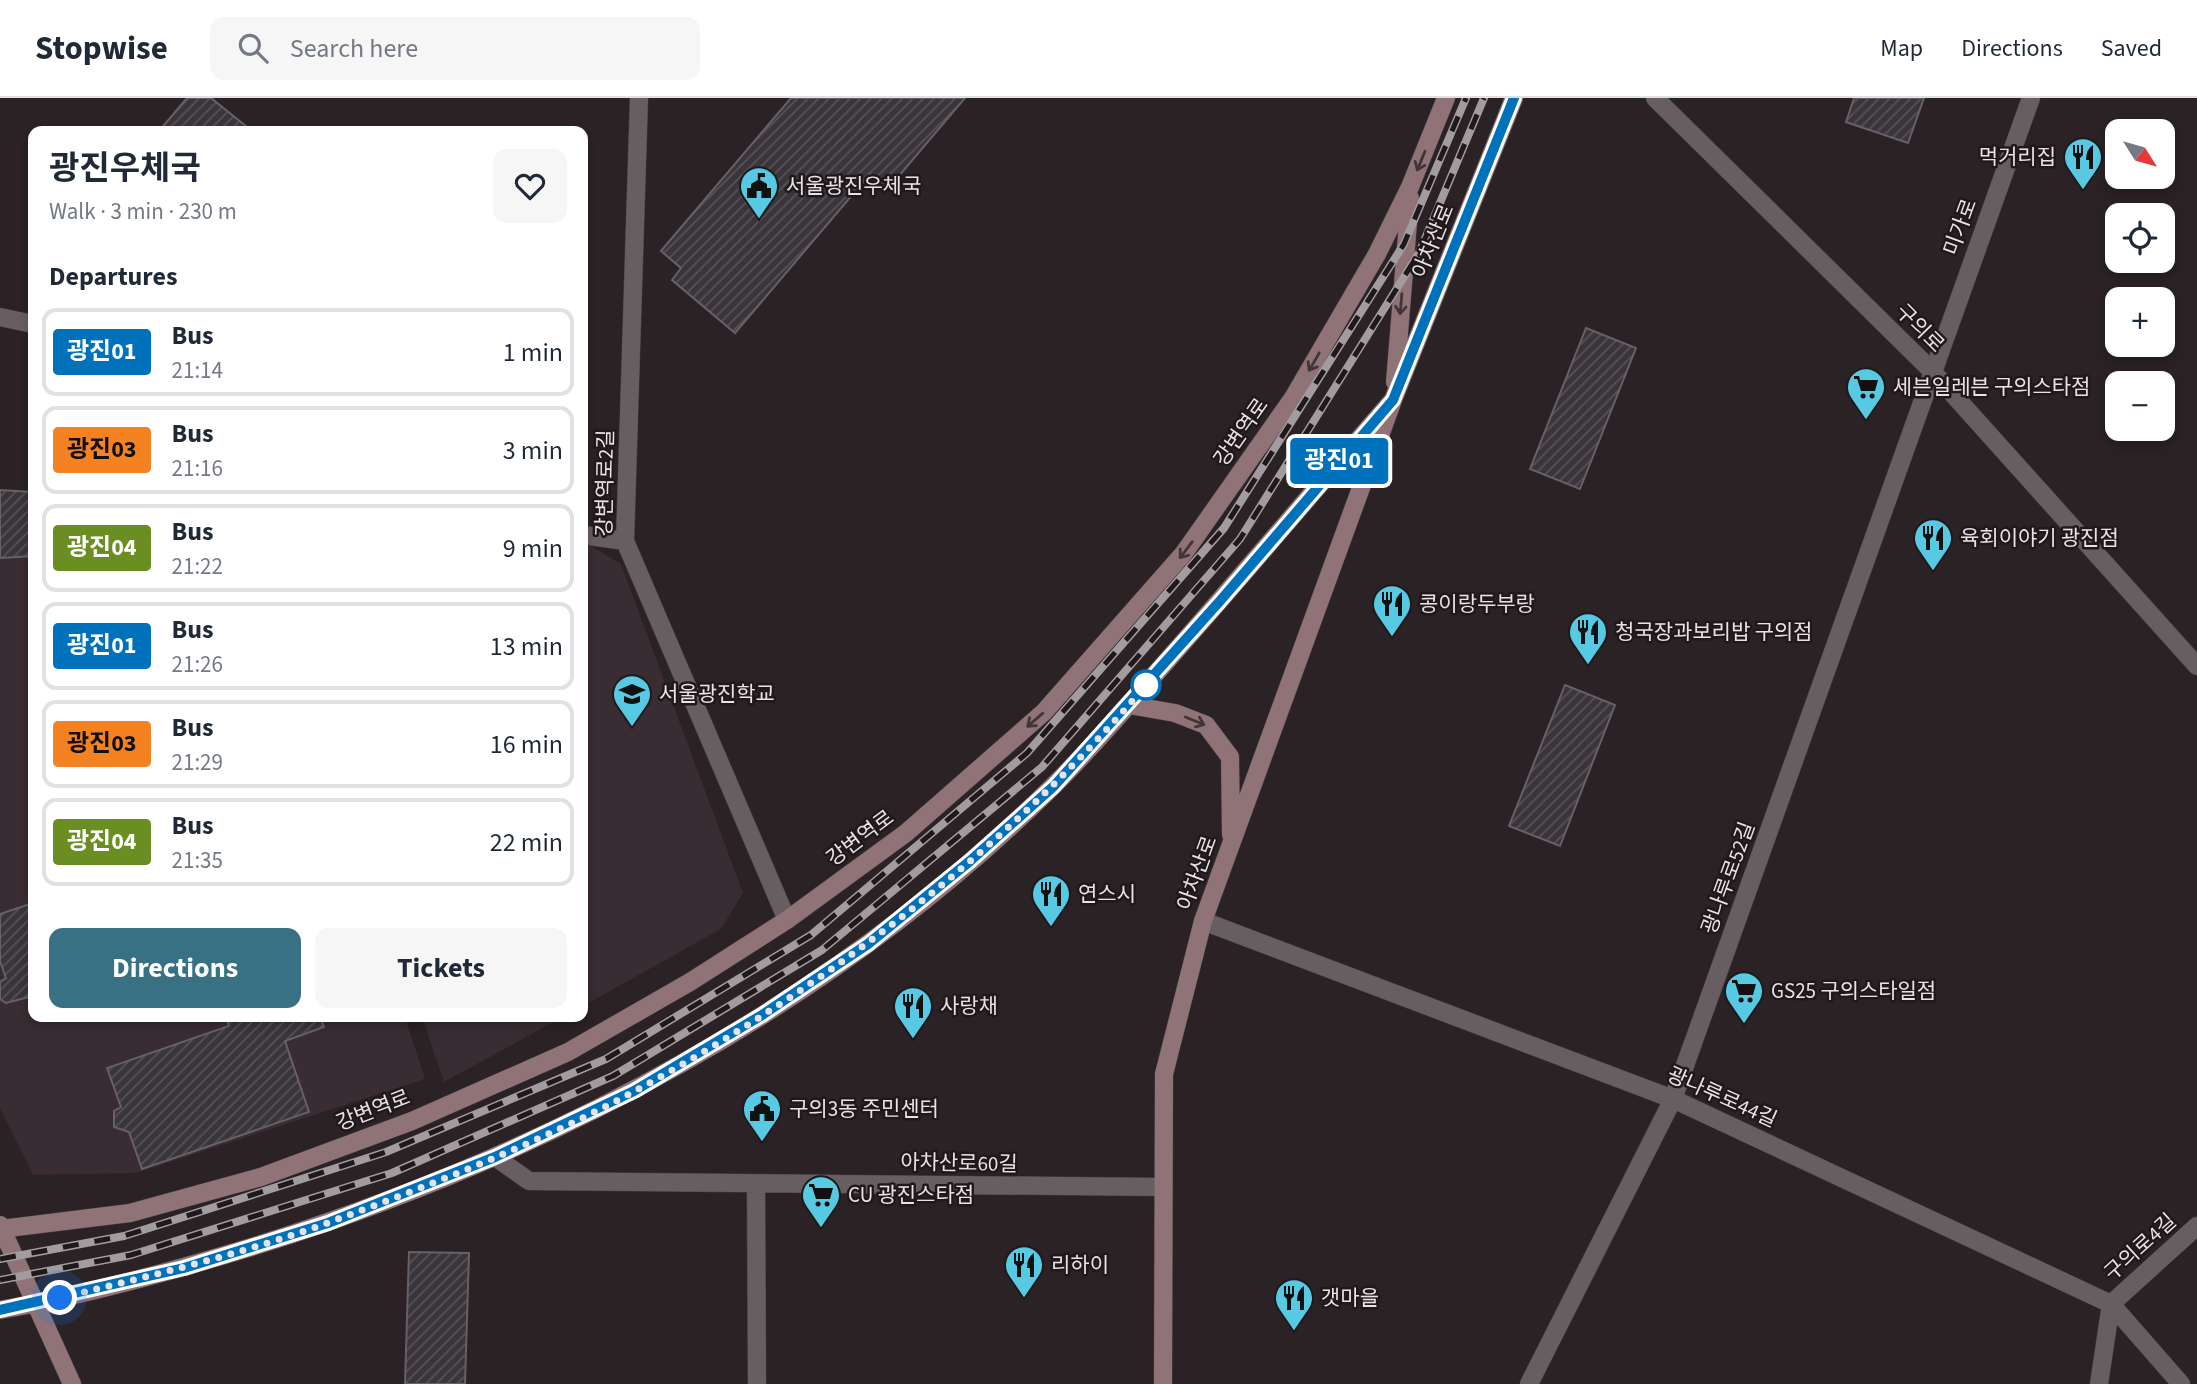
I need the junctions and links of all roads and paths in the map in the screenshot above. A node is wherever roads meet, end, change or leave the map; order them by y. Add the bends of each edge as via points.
1 (639, 98) edge
2 (1446, 98) edge
3 (1514, 98) edge
4 (1655, 98) edge
5 (2031, 98) edge
6 (1410, 187) junction
7 (0, 317) edge
8 (28, 323) edge
9 (1933, 372) junction
10 (1393, 400) junction
11 (588, 536) edge
12 (625, 541) junction
13 (2197, 666) edge
14 (1129, 705) junction
15 (1231, 845) junction
16 (787, 920) junction
17 (1203, 921) junction
18 (1673, 1099) junction
19 (495, 1157) junction
20 (755, 1184) junction
21 (1162, 1187) junction
22 (2197, 1226) edge
23 (1, 1227) edge
24 (34, 1304) junction
25 (2111, 1304) junction
26 (0, 1310) edge
27 (72, 1384) edge
28 (757, 1384) edge
29 (1163, 1384) edge
30 (1529, 1384) edge
31 (2099, 1384) edge
32 (2181, 1384) edge

1 - 12 street, 강변역로2길
2 -> 6 main road, 강변역로
3 - 10 main road, 아차산로
4 - 9 street, 구의로
5 - 9 street, 미가로
6 -> 10 main road, 아차산로
6 -> 16 main road, 강변역로 via 1377,254 1293,398 1184,553 1044,712 906,833
7 - 8 street
9 - 13 street, 구의로
9 - 18 street, 광나루로52길
10 - 14 main road
10 - 15 main road, 아차산로
11 - 12 street
12 - 16 street, 강변역로2길
14 -> 15 main road via 1175,713 1206,725 1230,757
14 - 19 main road via 1054,786 868,944 762,1015 634,1091
15 - 17 main road, 아차산로
16 - 23 main road, 강변역로 via 568,1052 412,1121 261,1177 130,1213
17 - 18 street, 광나루로44길
17 - 21 main road, 아차산로 via 1164,1074
18 - 25 street, 광나루로44길
18 - 30 street, 광나루로52길
19 - 20 street, 아차산로60길 via 529,1181
19 - 24 main road via 315,1227 184,1268
20 - 21 street, 아차산로60길
20 - 28 street
21 - 29 main road, 아차산로
22 - 25 street, 구의로4길
23 - 24 main road
24 - 26 main road
24 - 27 main road
25 - 31 street, 구의로4길
25 - 32 street, 광나루로44길

